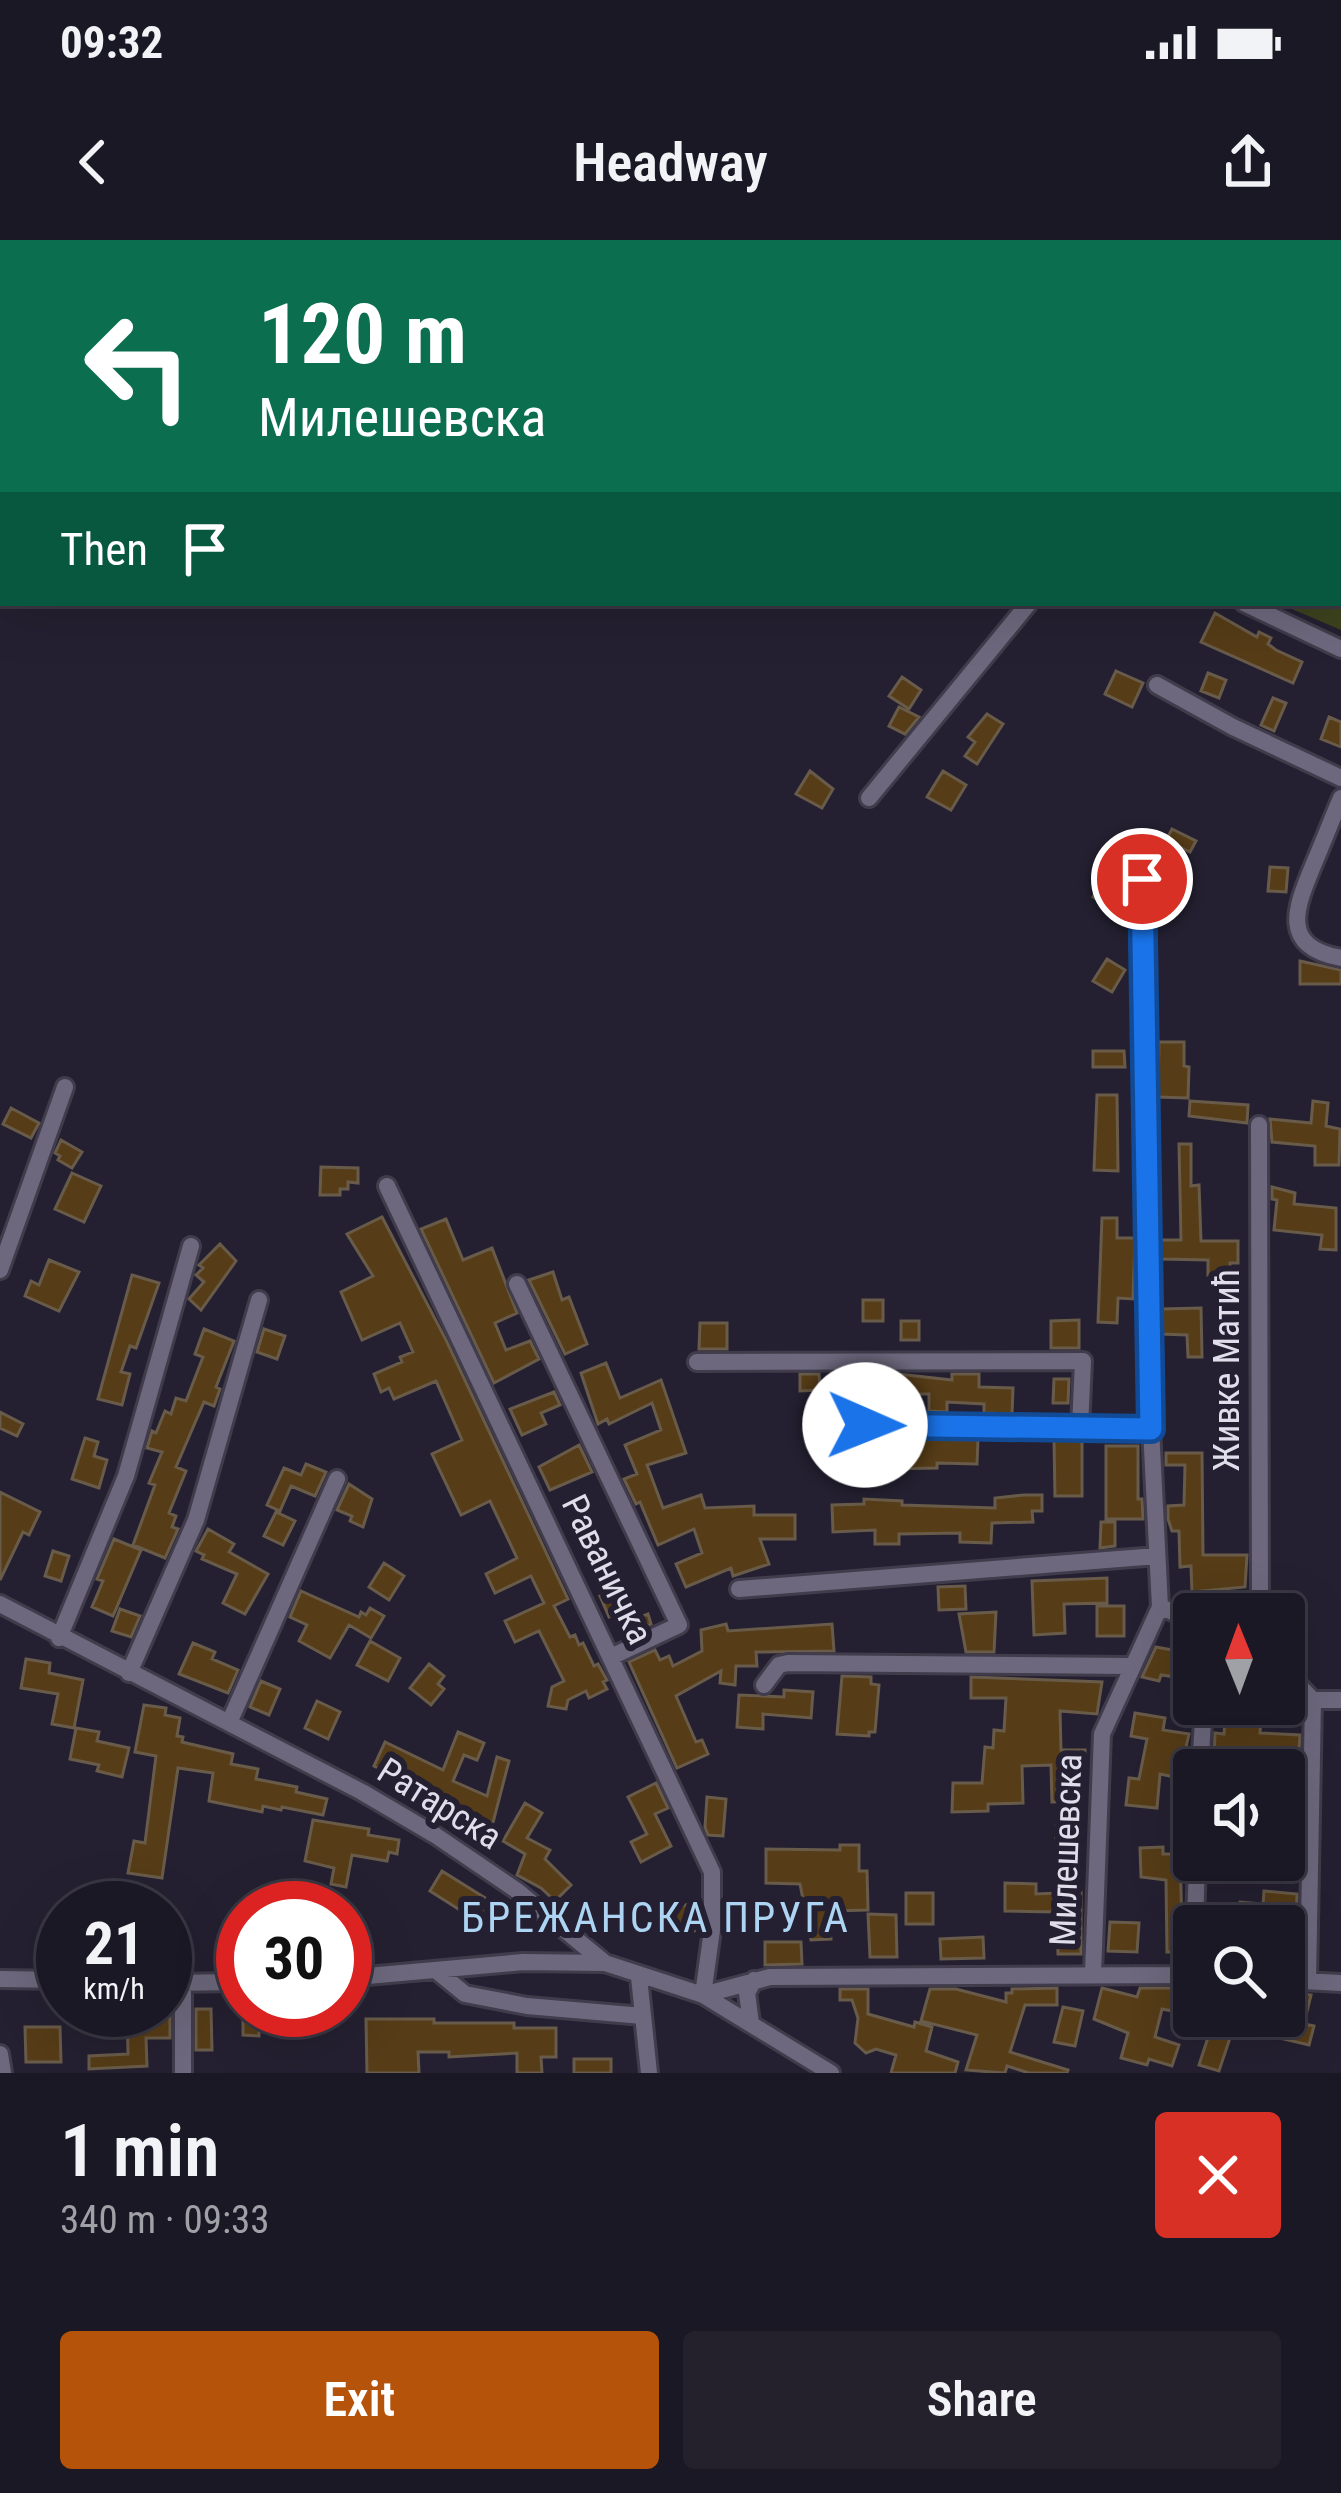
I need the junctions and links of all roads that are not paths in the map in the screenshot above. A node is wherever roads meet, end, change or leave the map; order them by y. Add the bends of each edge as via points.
1 (1027, 606) edge
2 (1250, 606) edge
3 (1341, 649) edge
4 (1157, 685) dead end
5 (1341, 778) edge
6 (869, 798) dead end
7 (1341, 798) edge
8 (1142, 879) dead end
9 (1341, 958) edge
10 (64, 1087) dead end
11 (1259, 1125) dead end
12 (387, 1186) dead end
13 (191, 1246) dead end
14 (0, 1270) edge
15 (517, 1284) dead end
16 (260, 1300) dead end
17 (697, 1362) dead end
18 (865, 1425) dead end
19 (1080, 1427) junction
20 (1151, 1429) junction
21 (337, 1479) dead end
22 (1156, 1556) junction
23 (739, 1589) dead end
24 (1260, 1593) edge
25 (0, 1604) edge
26 (1160, 1607) junction
27 (1173, 1612) edge
28 (59, 1637) junction
29 (613, 1656) junction
30 (1130, 1666) junction
31 (129, 1673) junction
32 (764, 1684) dead end
33 (1305, 1692) edge
34 (1313, 1700) junction
35 (1341, 1700) edge
36 (229, 1723) junction
37 (605, 1963) junction
38 (438, 1972) junction
39 (1094, 1972) junction
40 (1173, 1974) edge
41 (372, 1976) edge
42 (640, 1977) junction
43 (0, 1979) edge
44 (36, 1980) edge
45 (754, 1980) junction
46 (1305, 1981) edge
47 (1308, 1981) junction
48 (1341, 1984) edge
49 (704, 1995) junction
50 (643, 2016) junction
51 (751, 2023) junction
52 (179, 2037) edge
53 (0, 2054) edge
54 (2, 2073) edge
55 (183, 2073) edge
56 (649, 2073) edge
57 (831, 2073) edge

1 - 6 street
2 - 3 street
4 - 5 street
7 - 9 street via 1297,921 1305,944
8 - 20 street
10 - 14 street
11 - 24 street, Живке Матић
12 - 29 street, Раваничка
13 - 28 street via 126,1476
15 - 29 street via 679,1625
16 - 31 street via 196,1520
17 - 19 street via 1083,1360
18 - 19 street
19 - 20 street
20 - 22 street
21 - 36 street
22 - 23 street
22 - 26 street
25 - 28 street, Ратарска
26 - 27 street
26 - 30 street, Милешевска
28 - 31 street, Ратарска
29 - 49 street, Раваничка via 712,1872
30 - 32 street via 788,1664
30 - 39 street, Милешевска via 1099,1755
31 - 36 street, Ратарска
33 - 34 street
34 - 35 street
34 - 47 street
36 - 37 street, Ратарска via 435,1835
37 - 38 street
37 - 42 street, Ратарска
38 - 41 street
38 - 50 street via 465,1994
39 - 40 street
39 - 45 street
42 - 49 street, Ратарска
42 - 50 street
43 - 44 street
45 - 49 street
45 - 51 street via 747,1993
46 - 47 street
47 - 48 street
49 - 51 street, Ратарска
50 - 56 street
51 - 57 street, Ратарска
52 - 55 street
53 - 54 street

